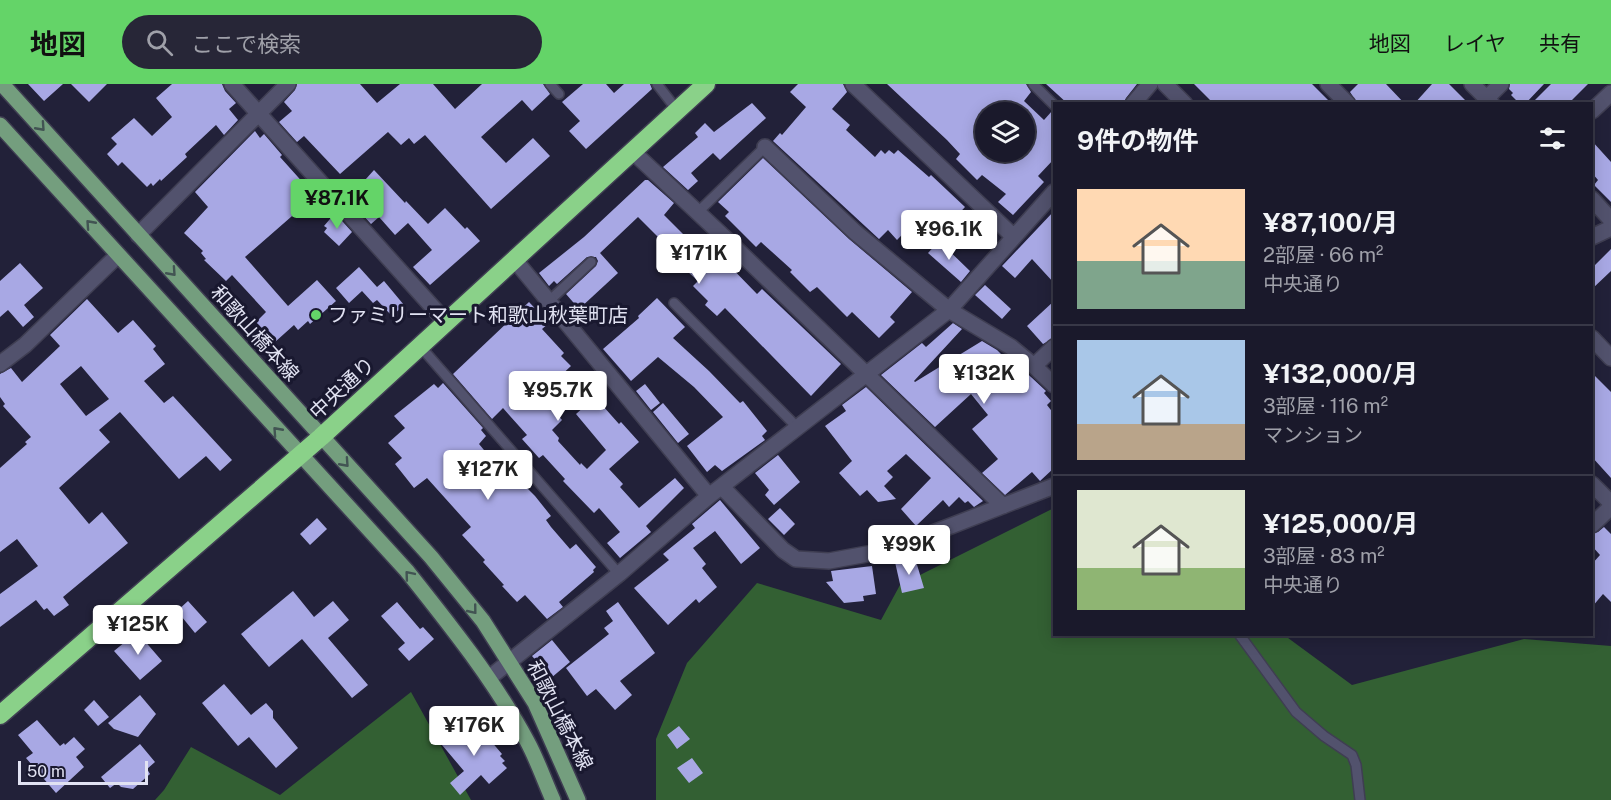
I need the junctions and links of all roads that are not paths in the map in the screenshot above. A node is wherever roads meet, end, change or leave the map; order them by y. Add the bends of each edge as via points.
1 (2, 84) edge
2 (232, 84) edge
3 (288, 84) edge
4 (550, 84) edge
5 (657, 84) edge
6 (706, 84) edge
7 (853, 84) edge
8 (1033, 84) edge
9 (1150, 84) edge
10 (1165, 84) edge
11 (1328, 84) edge
12 (1472, 84) edge
13 (1501, 84) edge
14 (1611, 93) edge
15 (559, 94) dead end
16 (1489, 101) edge
17 (1135, 102) edge
18 (1183, 102) edge
19 (1346, 102) edge
20 (1053, 104) edge
21 (677, 110) junction
22 (1593, 110) edge
23 (259, 114) junction
24 (0, 125) edge
25 (765, 147) joint
26 (632, 151) junction
27 (1053, 193) edge
28 (1593, 201) edge
29 (698, 212) junction
30 (1611, 220) edge
31 (1611, 228) edge
32 (138, 235) junction
33 (1014, 237) junction
34 (1593, 237) edge
35 (118, 255) junction
36 (514, 259) junction
37 (591, 262) dead end
38 (549, 301) junction
39 (674, 303) dead end
40 (949, 310) junction
41 (446, 322) junction
42 (1593, 339) edge
43 (420, 346) junction
44 (1053, 348) edge
45 (1611, 358) edge
46 (0, 364) edge
47 (1034, 366) junction
48 (865, 374) junction
49 (1053, 384) edge
50 (797, 428) junction
51 (321, 437) junction
52 (300, 456) junction
53 (1593, 485) edge
54 (1053, 486) edge
55 (716, 491) junction
56 (1611, 505) edge
57 (1003, 506) junction
58 (1593, 524) edge
59 (619, 574) junction
60 (1240, 636) edge
61 (510, 663) junction
62 (489, 678) junction
63 (0, 715) edge
64 (553, 800) edge
65 (578, 800) edge
66 (1360, 800) edge

1 -> 32 main road, 和歌山橋本線
2 - 23 street
3 - 23 street
4 - 15 lane
5 - 21 lane
6 - 21 highway, 中央通り
7 - 33 street
8 - 20 lane
9 - 17 street
10 - 18 street
11 - 19 street
12 - 16 street
13 - 16 street
14 - 22 street
21 - 26 highway, 中央通り
23 - 32 street
23 - 41 street
35 -> 24 main road, 和歌山橋本線
25 - 29 lane
25 - 40 street via 855,232
26 - 29 street
26 - 36 highway, 中央通り
27 - 33 street
28 - 30 street
29 - 48 street
31 - 34 street
32 -> 51 main road, 和歌山橋本線
33 - 40 street
35 - 46 street via 25,345
52 -> 35 main road, 和歌山橋本線
36 - 38 street
36 - 41 highway, 中央通り
37 - 38 lane
38 - 55 street
39 - 50 lane
40 - 47 street via 1011,347
40 - 48 street
41 - 43 highway, 中央通り
42 - 45 street
43 - 51 highway, 中央通り
43 - 59 lane
44 - 47 street
47 - 49 street
48 - 50 street
48 - 57 street
50 - 55 street
51 - 52 highway, 中央通り
51 -> 61 main road, 和歌山橋本線 via 430,557 483,621
62 -> 52 main road, 和歌山橋本線 via 407,571
52 - 63 highway, 中央通り
53 - 56 street
54 - 57 street
55 - 57 street via 796,559 829,561 889,550
55 - 59 street
56 - 58 street
59 - 61 street
60 - 66 lane via 1296,712 1352,755
61 - 62 street
61 - 65 main road, 和歌山橋本線 via 543,719
62 - 64 main road, 和歌山橋本線 via 528,742

